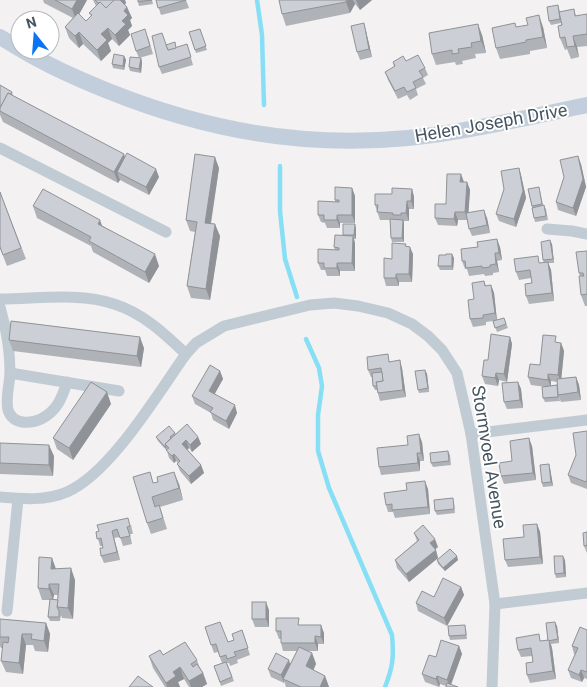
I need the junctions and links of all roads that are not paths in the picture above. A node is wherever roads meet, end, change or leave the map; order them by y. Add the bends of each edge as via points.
1 (41, 60) edge
2 (587, 105) edge
3 (0, 148) edge
4 (547, 229) dead end
5 (166, 232) dead end
6 (587, 234) edge
7 (0, 299) edge
8 (0, 307) edge
9 (186, 354) junction
10 (10, 373) junction
11 (67, 382) junction
12 (119, 391) dead end
13 (587, 420) edge
14 (471, 434) junction
15 (0, 497) edge
16 (18, 499) junction
17 (587, 592) edge
18 (495, 604) junction
19 (7, 611) dead end
20 (492, 687) edge

1 - 2 street, Helen Joseph Drive via 148,107 221,128 290,138 345,141 408,138 466,130
3 - 5 street
4 - 6 street
7 - 9 street via 90,298 114,304 147,320
8 - 10 street via 7,336
9 - 14 street, Stormvoel Avenue via 196,343 224,326 310,305 334,303 388,313 412,324 442,350 457,372
9 - 16 street, Stormvoel Avenue via 125,439 85,481 68,492 50,497
10 - 11 street
10 - 11 street via 8,410 18,422 40,420 51,413 59,405
11 - 12 street
13 - 14 street
14 - 18 street, Stormvoel Avenue
15 - 16 street, Stormvoel Avenue
16 - 19 street
17 - 18 street
18 - 20 street, Stormvoel Avenue

